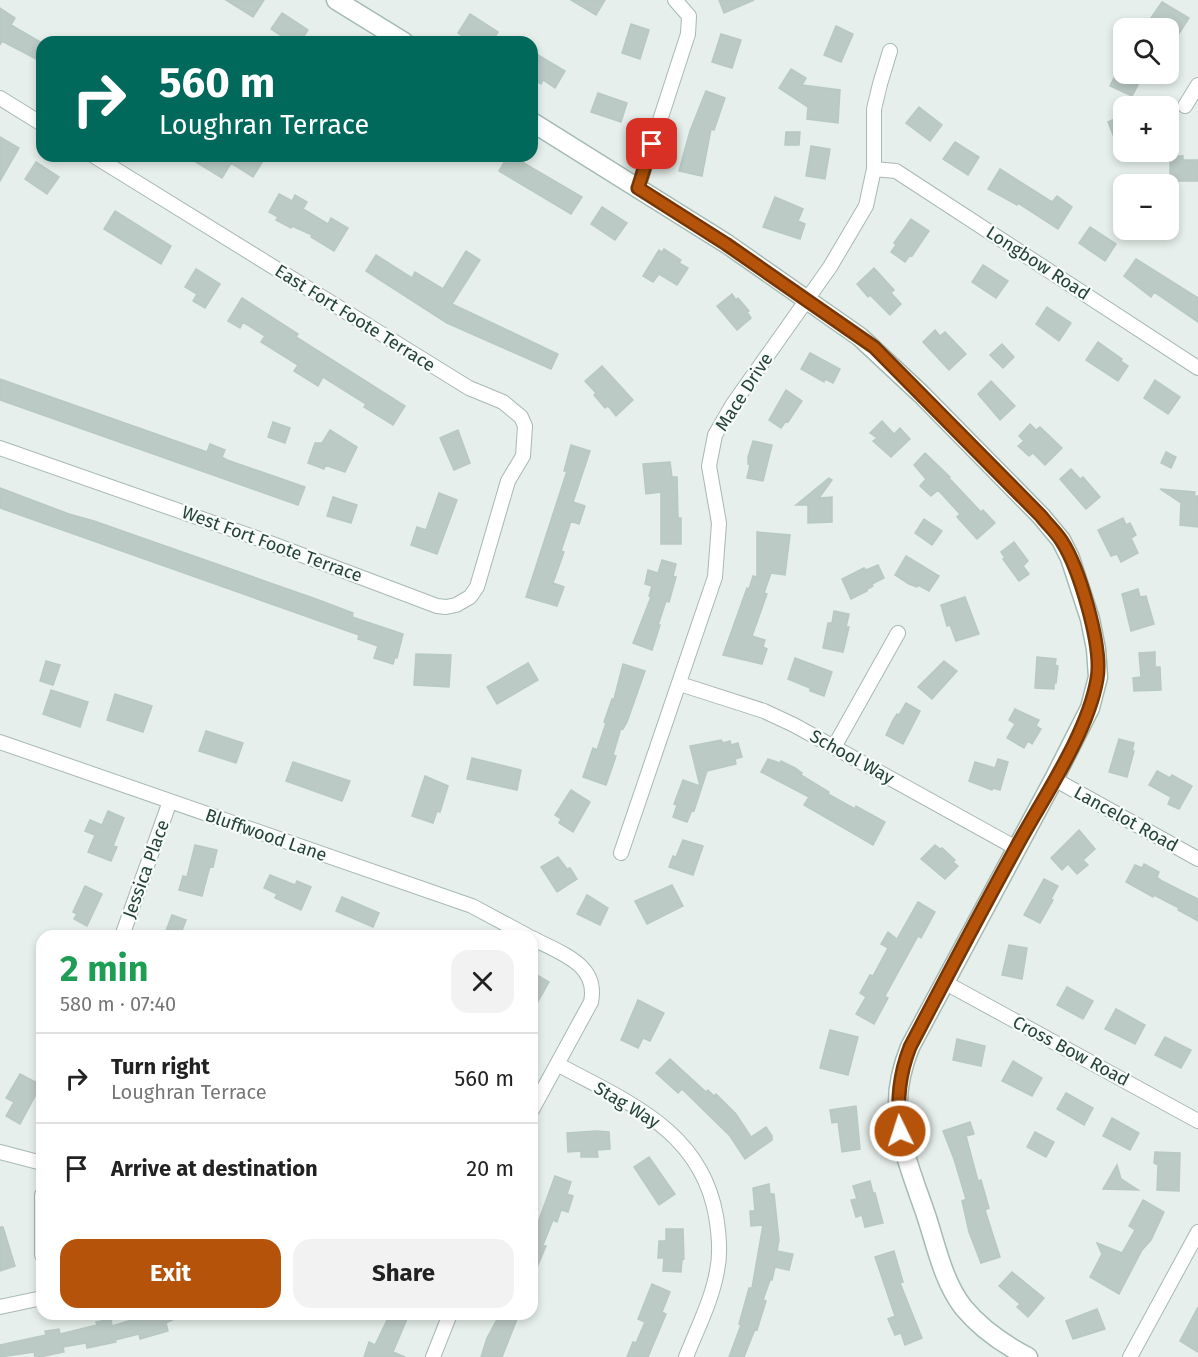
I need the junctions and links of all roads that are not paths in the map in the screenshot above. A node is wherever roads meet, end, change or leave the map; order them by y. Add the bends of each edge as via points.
1 (336, 0) edge
2 (675, 0) edge
3 (394, 36) edge
4 (890, 51) dead end
5 (1198, 85) edge
6 (0, 98) edge
7 (1185, 106) dead end
8 (36, 120) edge
9 (538, 126) edge
10 (104, 162) edge
11 (874, 170) junction
12 (638, 188) junction
13 (808, 299) junction
14 (1198, 368) edge
15 (0, 448) edge
16 (494, 524) joint
17 (898, 633) dead end
18 (680, 684) junction
19 (0, 742) edge
20 (834, 747) junction
21 (1054, 779) junction
22 (170, 801) junction
23 (1016, 848) junction
24 (621, 853) dead end
25 (1198, 859) edge
26 (124, 930) edge
27 (517, 930) edge
28 (538, 941) edge
29 (944, 982) junction
30 (559, 1065) junction
31 (538, 1100) edge
32 (1198, 1121) edge
33 (0, 1152) edge
34 (36, 1161) edge
35 (1198, 1232) edge
36 (36, 1299) edge
37 (0, 1307) edge
38 (448, 1320) edge
39 (433, 1357) edge
40 (686, 1357) edge
41 (1028, 1357) edge
42 (1130, 1357) edge

1 - 3 street
2 - 12 street via 688,16 688,34
4 - 11 street, Mace Drive via 874,109
5 - 7 street
6 - 8 street
9 - 12 street
10 - 16 street, East Fort Foote Terrace via 469,388 503,402 520,417 525,426 523,456 508,482
11 - 13 street, Mace Drive via 866,206
11 - 14 street, Longbow Road via 896,171
12 - 13 street
13 - 18 street, Mace Drive via 715,435 709,466 719,523 716,568
13 - 21 street via 874,347 1061,540 1090,618 1098,677 1090,708
15 - 16 street, West Fort Foote Terrace via 437,606 456,605 470,597 481,576
17 - 20 street
18 - 20 street, School Way via 764,711
18 - 24 street, Mace Drive
19 - 22 street, Bluffwood Lane
20 - 23 street, School Way
21 - 23 street
21 - 25 street, Lancelot Road
22 - 26 street, Jessica Place
22 - 27 street, Bluffwood Lane via 472,906
23 - 29 street
28 - 30 street via 584,968 594,989
29 - 32 street, Cross Bow Road
29 - 41 street via 902,1068 898,1090 900,1131 954,1294 992,1336
30 - 31 street
30 - 40 street, Stag Way via 648,1113 672,1132 703,1174 713,1198 717,1223 717,1271
33 - 34 street
35 - 42 street
36 - 37 street
38 - 39 street

